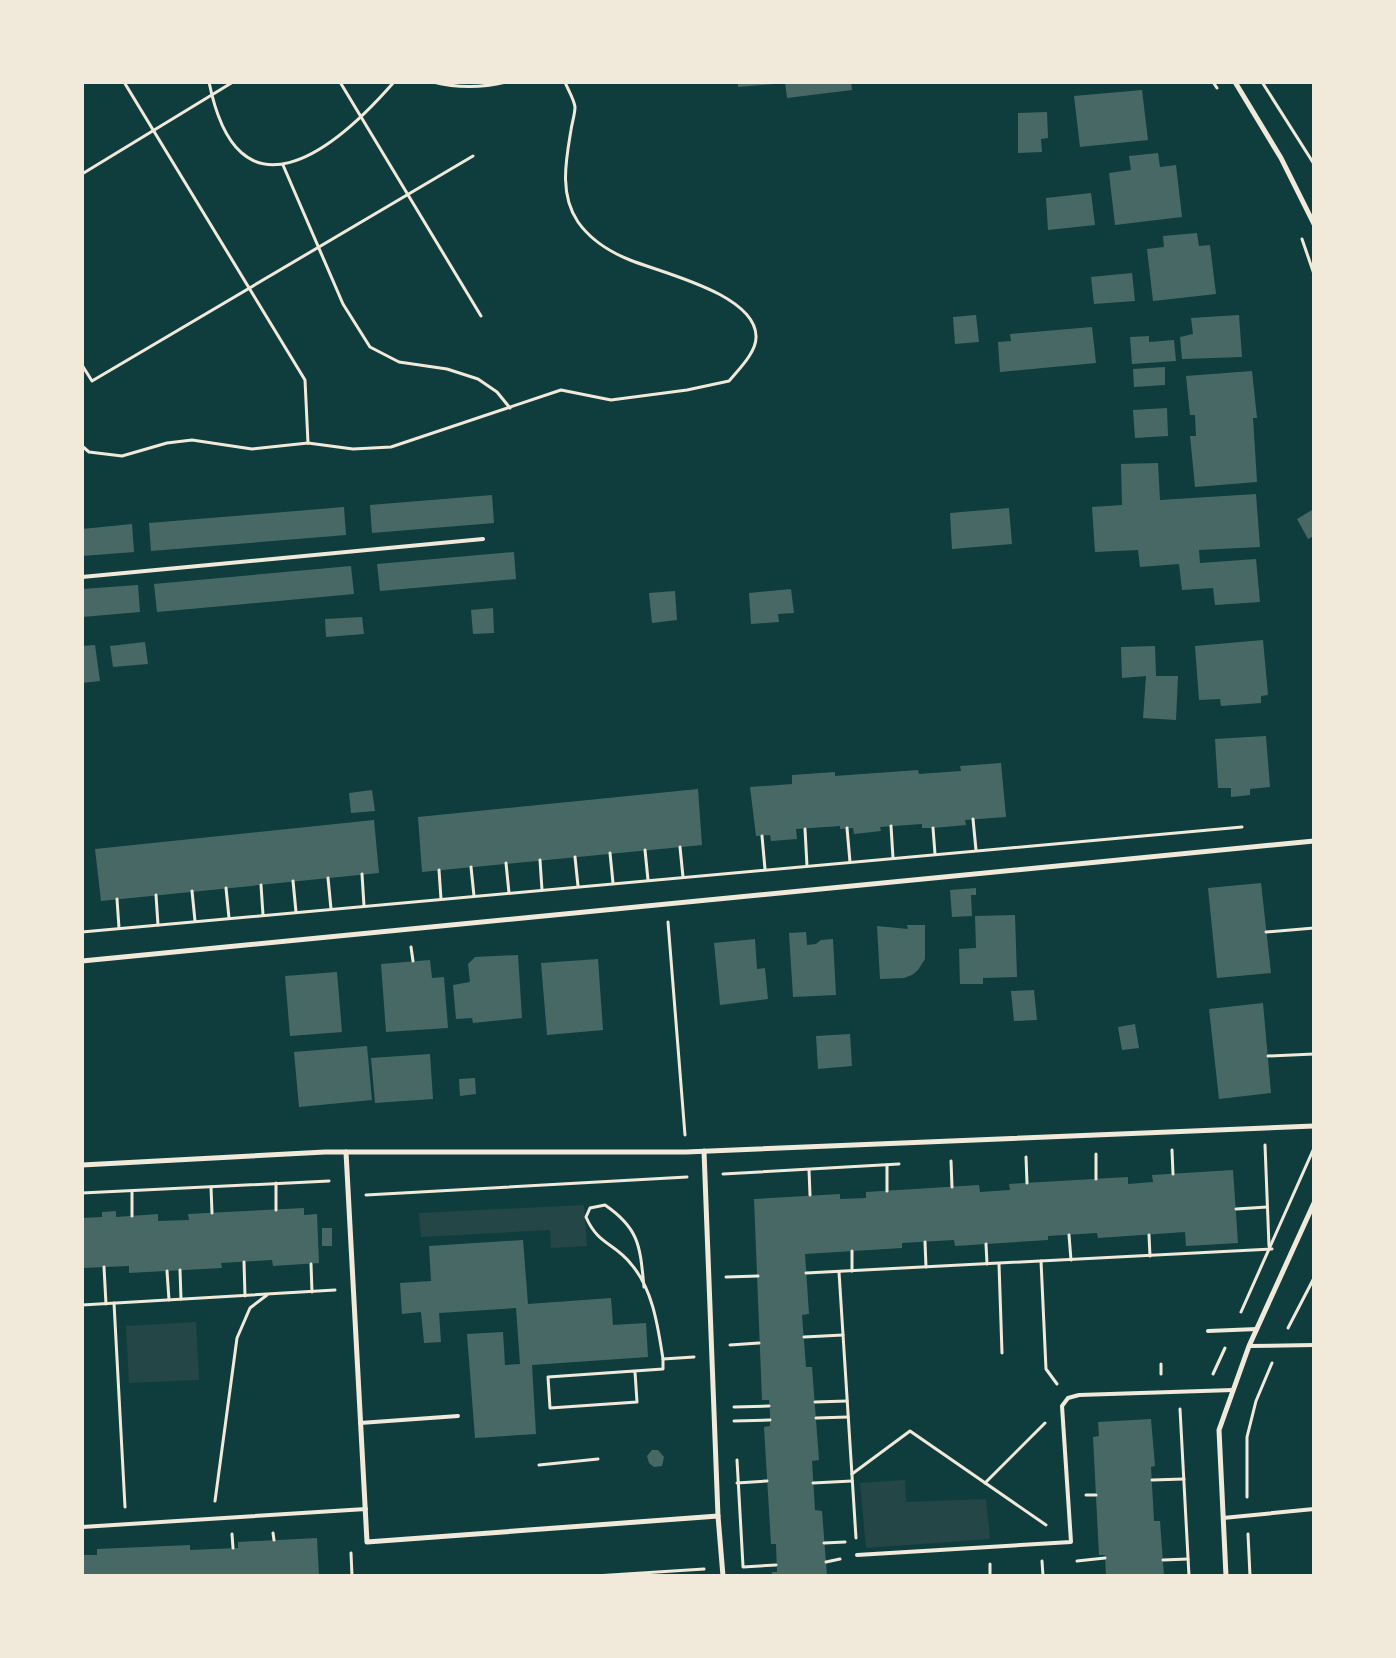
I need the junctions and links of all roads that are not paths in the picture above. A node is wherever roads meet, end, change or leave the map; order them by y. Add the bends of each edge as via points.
1 (1235, 82) edge
2 (1314, 224) edge
3 (483, 540) dead end
4 (82, 577) edge
5 (1314, 841) edge
6 (82, 961) edge
7 (1314, 1126) edge
8 (704, 1151) junction
9 (346, 1152) junction
10 (82, 1165) edge
11 (1314, 1203) edge
12 (1257, 1329) junction
13 (1208, 1331) dead end
14 (1314, 1345) edge
15 (1249, 1346) junction
16 (1233, 1390) junction
17 (458, 1416) dead end
18 (360, 1423) junction
19 (366, 1509) junction
20 (1314, 1509) edge
21 (718, 1516) junction
22 (1224, 1518) junction
23 (82, 1526) edge
24 (857, 1555) dead end
25 (723, 1576) edge
26 (1226, 1576) edge

1 - 2 street via 1281,158
3 - 4 lane
5 - 6 street
7 - 8 street
8 - 9 street
8 - 21 street
9 - 10 street
9 - 18 street
11 - 12 street
12 - 13 lane
12 - 15 street
14 - 15 lane
15 - 16 street
16 - 22 street via 1219,1430
16 - 24 lane via 1068,1398 1062,1406 1071,1542
17 - 18 lane
18 - 19 street
19 - 21 street via 367,1542
19 - 23 lane
20 - 22 lane
21 - 25 street
22 - 26 street

